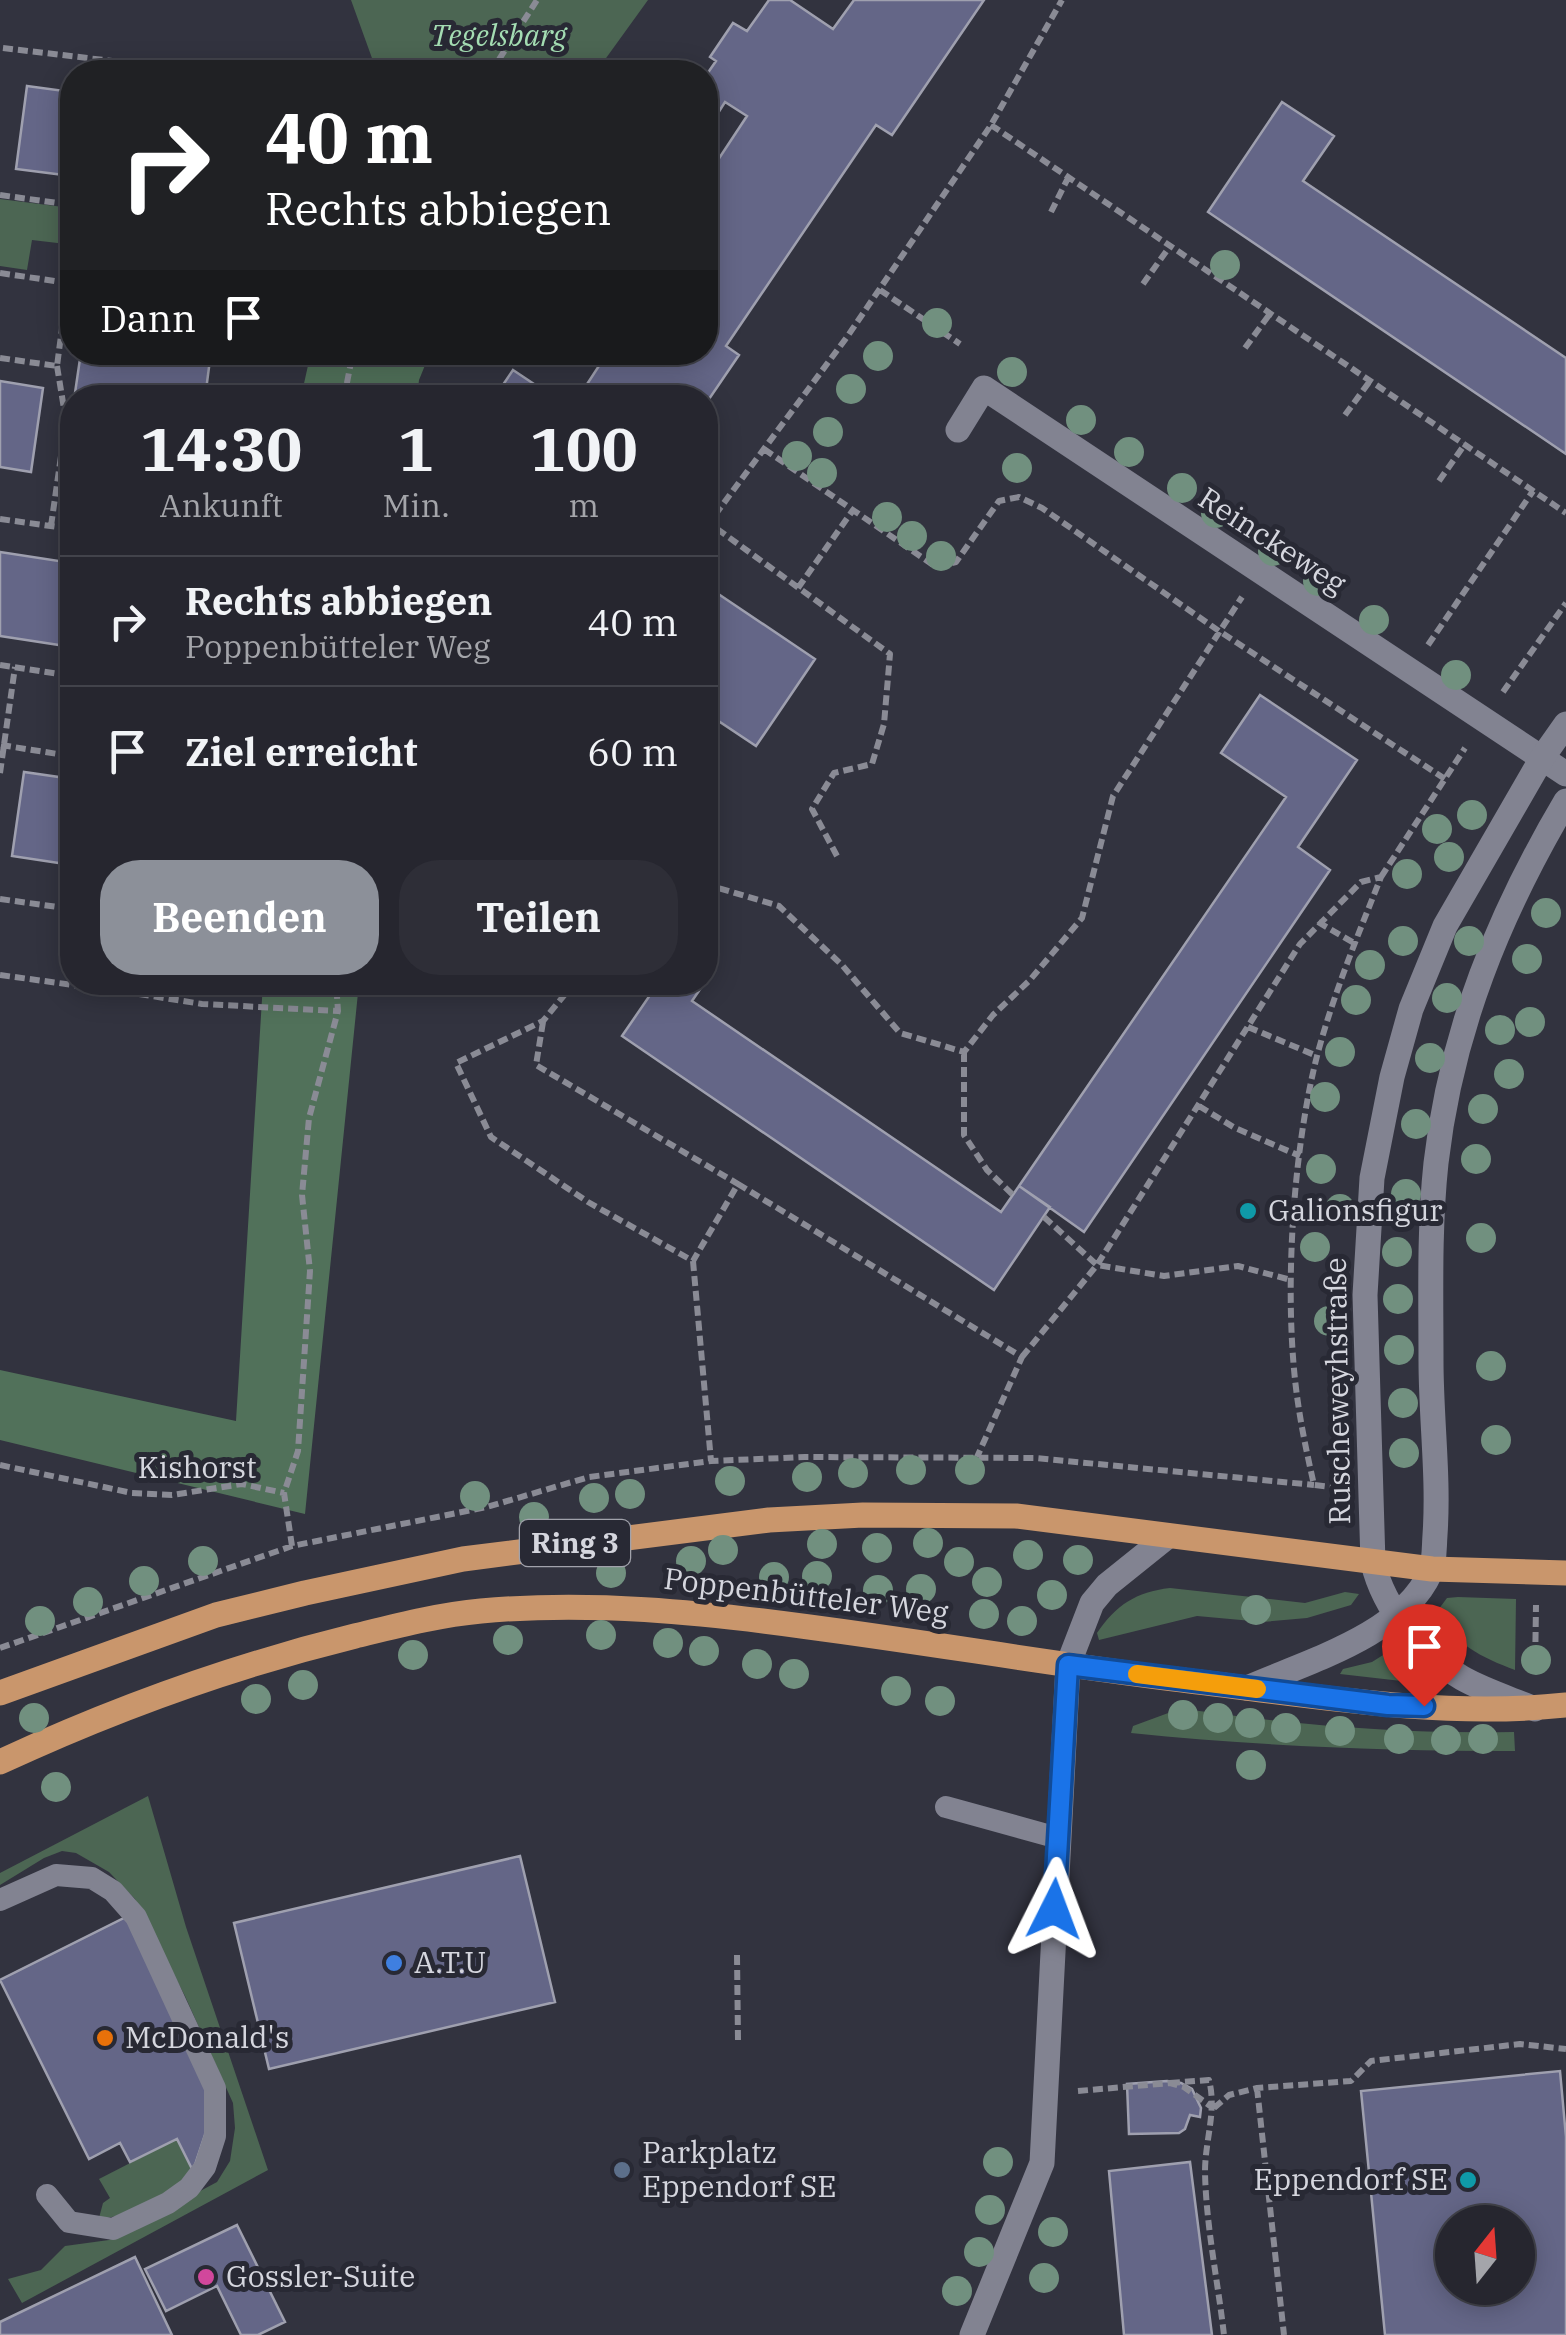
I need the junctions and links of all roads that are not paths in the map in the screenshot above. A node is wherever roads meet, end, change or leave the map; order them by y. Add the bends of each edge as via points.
1 (958, 430) dead end
2 (1566, 724) edge
3 (1542, 758) junction
4 (1566, 774) edge
5 (1566, 801) edge
6 (1168, 1536) junction
7 (1373, 1563) junction
8 (1432, 1569) junction
9 (1566, 1573) edge
10 (1396, 1616) junction
11 (1068, 1665) junction
12 (1247, 1688) junction
13 (0, 1693) edge
14 (1566, 1705) edge
15 (1535, 1708) junction
16 (0, 1762) edge
17 (946, 1807) dead end
18 (1058, 1838) junction
19 (0, 1900) edge
20 (47, 2196) dead end
21 (972, 2335) edge

1 - 3 street, Reinckeweg via 984,388
2 - 3 street, Ruscheweyhstraße
3 - 4 street, Reinckeweg
3 - 7 street, Ruscheweyhstraße via 1445,926 1392,1077 1372,1178 1365,1294
5 - 8 street via 1492,941 1444,1106 1430,1253 1437,1502
6 - 7 main road, Poppenbütteler Weg / Ring 3
6 - 11 street via 1092,1603
6 - 13 main road, Poppenbütteler Weg / Ring 3 via 1016,1516 863,1515 595,1540 462,1559 216,1614
7 - 8 main road, Poppenbütteler Weg / Ring 3
7 - 10 street, Ruscheweyhstraße
8 - 9 main road, Poppenbütteler Weg / Ring 3
8 - 10 street
10 - 12 street
10 - 15 street, Ruscheweyhstraße via 1461,1677
11 - 12 main road, Poppenbütteler Weg / Ring 3
11 - 16 main road, Poppenbütteler Weg / Ring 3 via 709,1614 479,1611 296,1651 78,1726
11 - 18 street
12 - 15 main road, Poppenbütteler Weg / Ring 3 via 1388,1705
14 - 15 main road, Poppenbütteler Weg / Ring 3
17 - 18 lane
18 - 21 street via 1042,2163
19 - 20 lane via 56,1875 92,1878 113,1891 136,1916 216,2088 215,2136 205,2167 168,2204 113,2229 69,2222

